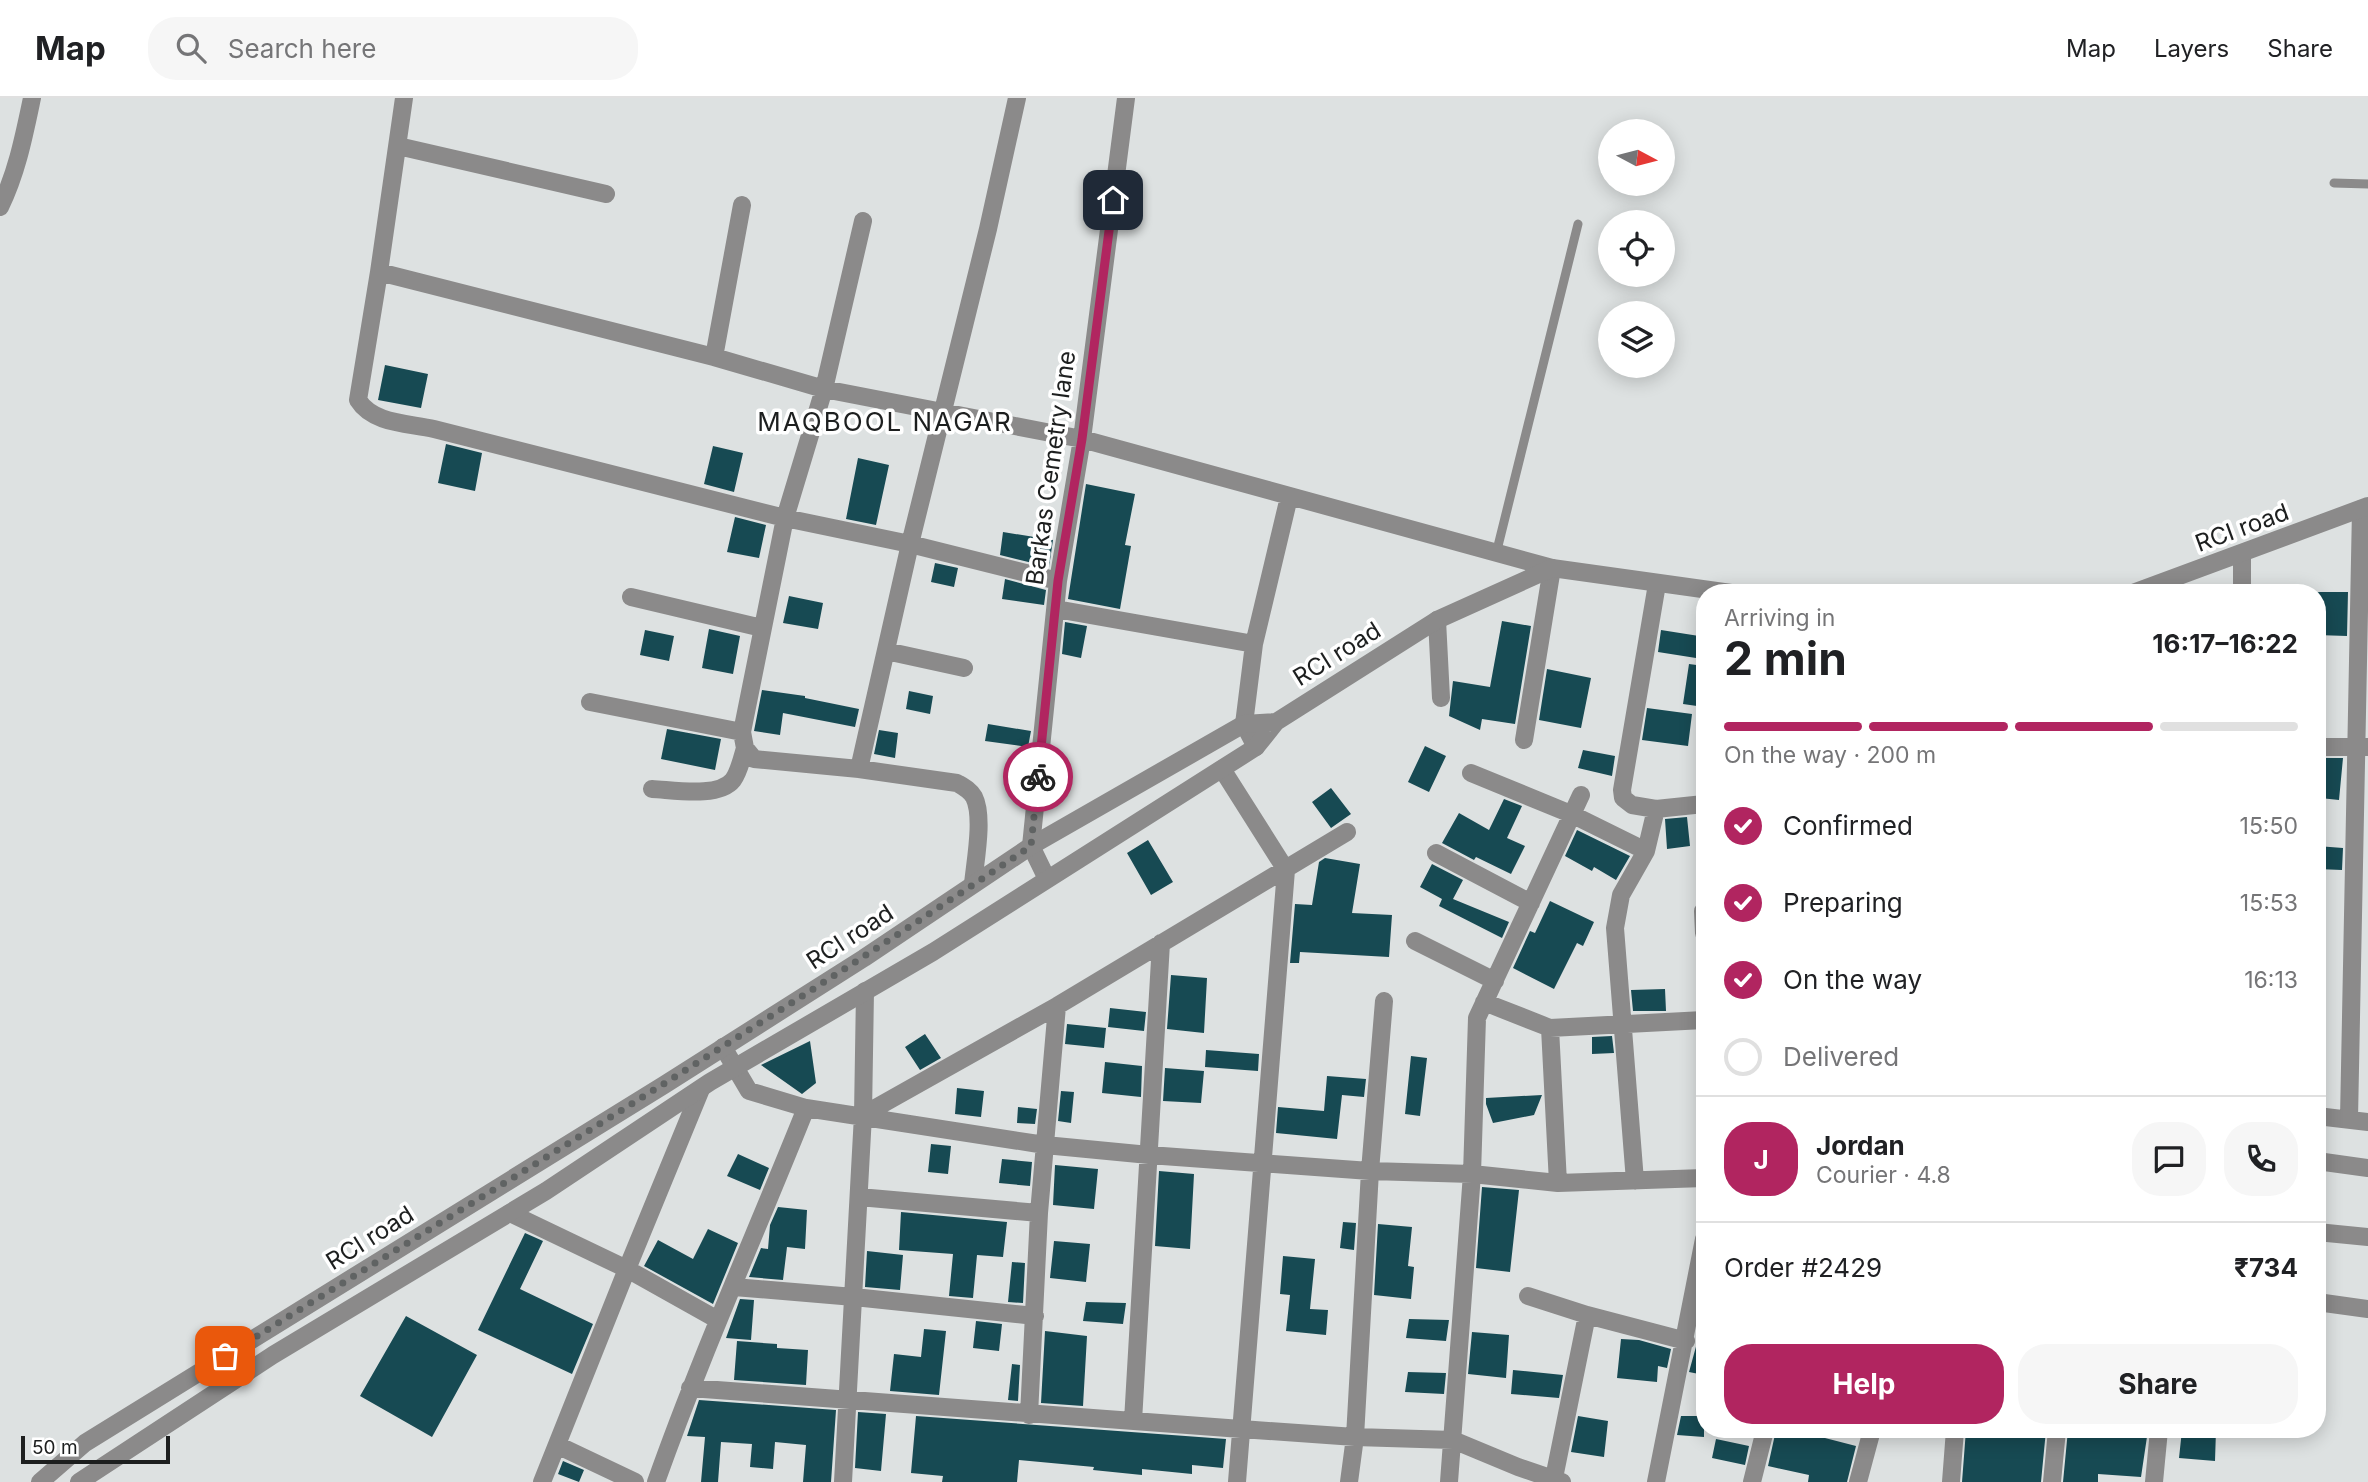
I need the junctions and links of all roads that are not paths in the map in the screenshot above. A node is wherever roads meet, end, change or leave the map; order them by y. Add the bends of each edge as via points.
1 (32, 98) edge
2 (404, 98) edge
3 (1017, 98) edge
4 (1126, 98) edge
5 (398, 146) junction
6 (2334, 183) dead end
7 (2368, 184) edge
8 (606, 194) dead end
9 (742, 205) dead end
10 (0, 207) edge
11 (863, 221) dead end
12 (1578, 224) dead end
13 (379, 272) junction
14 (715, 358) junction
15 (824, 389) junction
16 (942, 412) junction
17 (1082, 439) junction
18 (1289, 497) junction
19 (2364, 508) edge
20 (785, 518) junction
21 (910, 544) junction
22 (1496, 554) junction
23 (2242, 555) junction
24 (1552, 568) junction
25 (1058, 581) junction
26 (1657, 584) junction
27 (2159, 584) edge
28 (2242, 584) edge
29 (1696, 589) edge
30 (631, 597) dead end
31 (1056, 609) junction
32 (1437, 620) junction
33 (762, 628) junction
34 (1254, 644) junction
35 (886, 651) junction
36 (964, 668) dead end
37 (1441, 698) dead end
38 (590, 702) dead end
39 (1276, 722) junction
40 (1244, 724) junction
41 (744, 740) junction
42 (1524, 740) dead end
43 (1256, 747) junction
44 (2326, 747) edge
45 (2362, 747) edge
46 (859, 769) junction
47 (1222, 769) junction
48 (1471, 773) dead end
49 (652, 789) dead end
50 (1581, 795) dead end
51 (1696, 805) edge
52 (1656, 809) junction
53 (1571, 814) junction
54 (1347, 832) dead end
55 (1031, 846) junction
56 (1647, 851) junction
57 (1436, 853) dead end
58 (1286, 870) junction
59 (1047, 879) junction
60 (973, 884) junction
61 (1531, 903) junction
62 (1415, 941) dead end
63 (1161, 943) junction
64 (1495, 981) junction
65 (865, 991) junction
66 (1384, 1001) dead end
67 (1485, 1002) junction
68 (1057, 1006) junction
69 (1696, 1020) edge
70 (1625, 1024) junction
71 (1550, 1028) junction
72 (723, 1047) junction
73 (735, 1068) junction
74 (701, 1088) junction
75 (806, 1108) junction
76 (863, 1115) junction
77 (2326, 1117) edge
78 (2348, 1119) junction
79 (2368, 1122) edge
80 (1045, 1145) junction
81 (1149, 1155) junction
82 (2326, 1162) edge
83 (1262, 1163) junction
84 (2368, 1168) edge
85 (1370, 1171) junction
86 (1472, 1174) junction
87 (1696, 1178) edge
88 (1635, 1181) junction
89 (1558, 1183) junction
90 (859, 1197) junction
91 (510, 1213) junction
92 (1039, 1213) junction
93 (2326, 1233) edge
94 (2368, 1237) edge
95 (627, 1269) junction
96 (1696, 1284) edge
97 (734, 1287) junction
98 (1528, 1296) dead end
99 (855, 1297) junction
100 (2326, 1303) edge
101 (2368, 1309) edge
102 (1587, 1315) junction
103 (1035, 1316) junction
104 (718, 1320) junction
105 (1686, 1341) junction
106 (690, 1388) junction
107 (846, 1400) junction
108 (1029, 1415) junction
109 (1133, 1421) junction
110 (1241, 1429) junction
111 (1355, 1437) junction
112 (1763, 1438) edge
113 (1870, 1438) edge
114 (1954, 1438) edge
115 (2056, 1438) edge
116 (2158, 1438) edge
117 (1453, 1440) junction
118 (557, 1445) junction
119 (1515, 1474) edge
120 (1558, 1480) edge
121 (40, 1482) edge
122 (79, 1482) edge
123 (542, 1482) edge
124 (635, 1482) edge
125 (656, 1482) edge
126 (843, 1482) edge
127 (1237, 1482) edge
128 (1349, 1482) edge
129 (1448, 1482) edge
130 (1657, 1482) edge
131 (1752, 1482) edge
132 (1858, 1482) edge
133 (1951, 1482) edge
134 (2052, 1482) edge
135 (2154, 1482) edge

1 - 10 street via 20,156
2 - 5 street
3 - 16 street
4 - 17 street, Barkas Cemetry lane
5 - 8 street
5 - 13 street
6 - 7 lane
9 - 14 street
11 - 15 street
12 - 22 lane
13 - 14 street
13 - 20 street via 358,400 365,412
14 - 15 street
15 - 16 street
15 - 20 street
16 - 17 street
16 - 21 street
17 - 18 street
17 - 25 street, Barkas Cemetry lane
18 - 22 street
18 - 34 street
19 - 23 street, RCI road
19 - 45 street
20 - 21 street
20 - 33 street
21 - 25 street
21 - 35 street
22 - 24 street
23 - 27 street, RCI road
23 - 28 street
24 - 26 street
24 - 32 street, RCI road
24 - 42 street
25 - 31 street, Barkas Cemetry lane
26 - 29 street
26 - 52 street via 1622,790 1623,798 1632,805
30 - 33 street
31 - 34 street
31 - 55 street, Barkas Cemetry lane
32 - 37 street
32 - 39 street, RCI road
33 - 41 street
34 - 40 street
35 - 36 street
35 - 46 street
38 - 41 street
39 - 40 street, RCI road
39 - 43 street
40 - 43 street
40 - 55 street, RCI road
41 - 46 street via 754,759
41 - 49 street via 734,779 724,788
43 - 47 street
44 - 45 street
45 - 78 street
46 - 60 street via 957,783 968,789 978,812
47 - 58 street
47 - 59 street
48 - 53 street
50 - 53 street
51 - 52 street
52 - 56 street
53 - 56 street
53 - 61 street
54 - 58 street
55 - 59 street
55 - 60 street, RCI road
56 - 70 street via 1621,894 1617,910
57 - 61 street
58 - 63 street
58 - 83 street
59 - 65 street
60 - 72 street, RCI road
61 - 64 street
62 - 64 street
63 - 68 street
63 - 81 street
64 - 67 street
65 - 73 street
65 - 76 street
66 - 85 street
67 - 71 street
67 - 86 street via 1477,1018
68 - 76 street
68 - 80 street
69 - 70 street
70 - 71 street
70 - 88 street
71 - 89 street
72 - 73 street
72 - 121 street, RCI road via 85,1443
73 - 74 street
73 - 75 street via 748,1091
74 - 91 street
74 - 95 street
75 - 76 street
75 - 97 street
76 - 80 street
76 - 90 street
77 - 78 street
78 - 79 street
80 - 81 street
80 - 92 street
81 - 83 street
81 - 109 street
82 - 84 street
83 - 85 street
83 - 110 street
85 - 86 street
85 - 111 street
86 - 89 street
86 - 117 street
87 - 88 street
88 - 89 street
90 - 92 street
90 - 99 street
91 - 95 street
91 - 122 street via 273,1355
92 - 103 street
93 - 94 street
95 - 104 street
95 - 118 street
96 - 105 street
97 - 99 street
97 - 104 street
98 - 102 street
99 - 103 street
99 - 107 street
100 - 101 street
102 - 105 street
102 - 120 street
103 - 108 street
104 - 106 street
105 - 130 street
106 - 107 street
106 - 125 street
107 - 108 street
107 - 126 street
108 - 109 street
109 - 110 street
110 - 111 street
110 - 127 street
111 - 117 street
111 - 128 street
112 - 131 street
113 - 132 street
114 - 133 street
115 - 134 street
116 - 135 street
117 - 119 street
117 - 129 street
118 - 123 street
118 - 124 street
119 - 120 street

